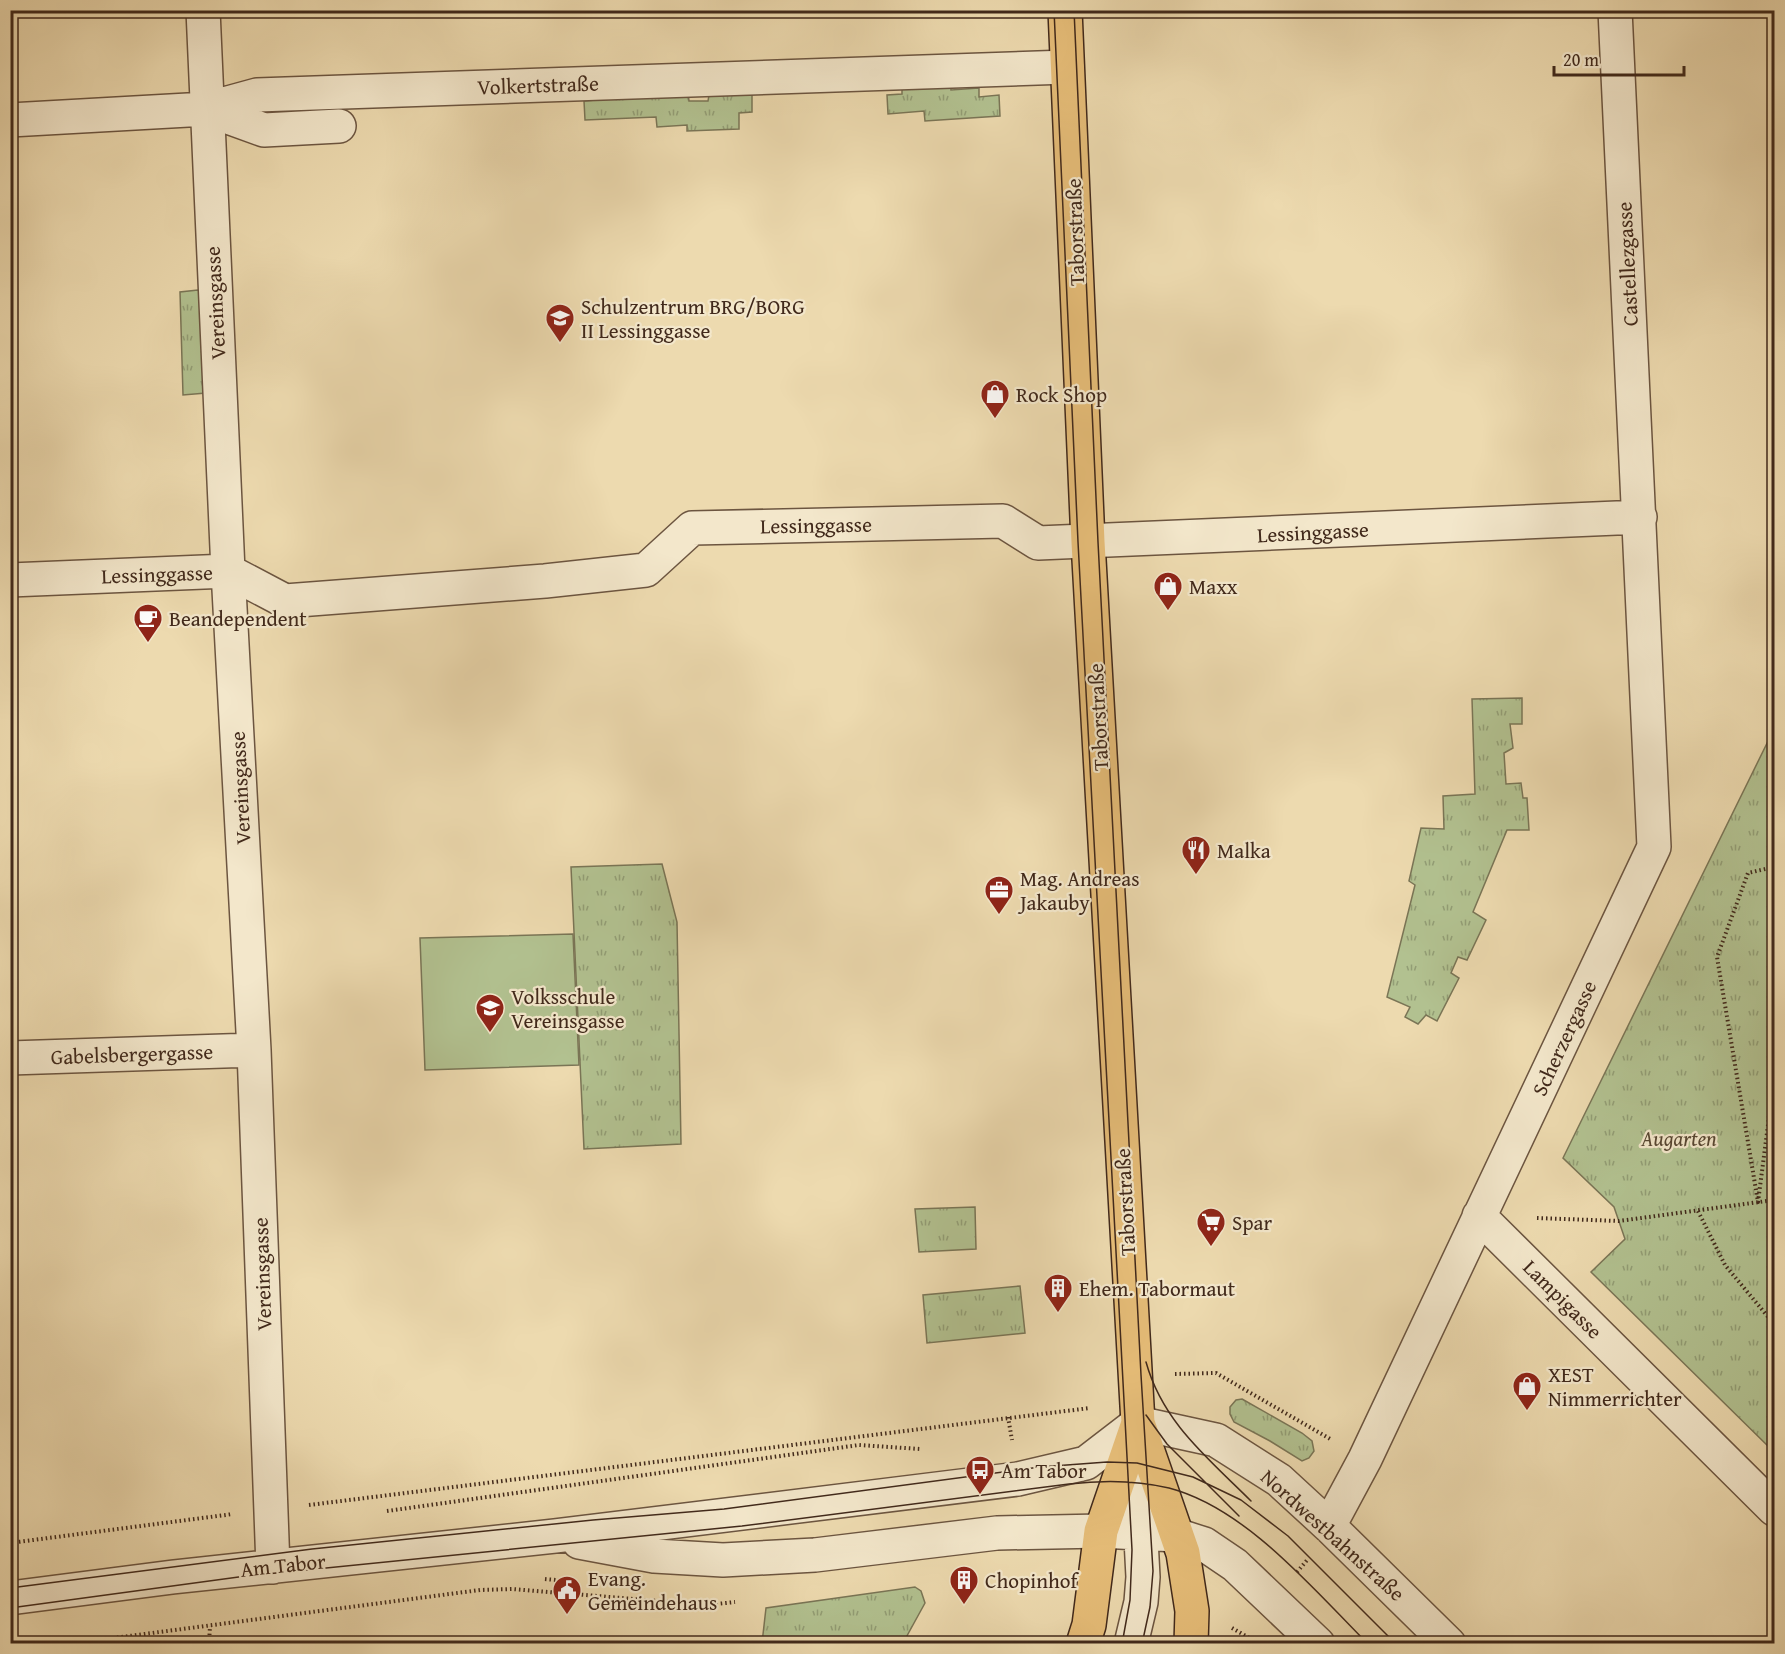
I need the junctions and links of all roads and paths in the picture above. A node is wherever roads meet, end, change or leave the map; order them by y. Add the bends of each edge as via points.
1 (203, 10) edge
2 (1065, 10) edge
3 (1615, 10) edge
4 (1067, 67) junction
5 (206, 109) junction
6 (10, 120) edge
7 (339, 126) dead end
8 (1640, 517) junction
9 (1088, 542) junction
10 (228, 572) junction
11 (10, 580) edge
12 (1774, 867) edge
13 (254, 1050) junction
14 (10, 1058) edge
15 (1774, 1079) edge
16 (1774, 1200) edge
17 (1758, 1202) junction
18 (1698, 1210) junction
19 (1479, 1216) junction
20 (1774, 1324) edge
21 (1166, 1374) dead end
22 (1095, 1407) dead end
23 (1138, 1424) junction
24 (930, 1450) dead end
25 (1365, 1459) junction
26 (271, 1509) junction
27 (1774, 1509) edge
28 (377, 1513) dead end
29 (1329, 1526) junction
30 (1101, 1531) junction
31 (1141, 1534) junction
32 (1176, 1535) junction
33 (555, 1536) junction
34 (10, 1543) edge
35 (273, 1566) junction
36 (537, 1578) dead end
37 (571, 1581) dead end
38 (10, 1598) edge
39 (737, 1602) dead end
40 (210, 1626) junction
41 (69, 1643) edge
42 (208, 1644) edge
43 (1083, 1644) edge
44 (1131, 1644) edge
45 (1191, 1644) edge
46 (1318, 1644) edge
47 (1449, 1644) edge

1 - 5 street, Vereinsgasse
2 - 4 main road, Taborstraße
3 - 8 street, Castellezgasse
4 - 5 street, Volkertstraße via 257,95
4 - 9 main road, Taborstraße
5 - 6 street, Volkertstraße
5 - 7 street via 264,130
5 - 10 street, Vereinsgasse
8 - 9 street, Lessinggasse
8 - 19 street, Scherzergasse via 1654,847
9 - 10 street, Lessinggasse via 1038,543 1003,521 692,528 646,570 285,601
9 - 23 main road, Taborstraße
10 - 11 street, Lessinggasse
10 - 13 street, Vereinsgasse
12 - 17 path via 1748,873 1717,957
13 - 14 street, Gabelsbergergasse
13 - 26 street, Vereinsgasse
15 - 17 path
16 - 17 path
17 - 18 path
18 - 19 path via 1619,1221
18 - 20 path via 1725,1264
19 - 25 street, Scherzergasse
19 - 27 street, Lampigasse
21 - 25 path via 1216,1373
22 - 26 path
23 - 29 street, Nordwestbahnstraße via 1216,1440 1279,1480
23 - 30 main road, Taborstraße
23 - 31 street, Taborstraße
23 - 32 main road, Taborstraße
23 - 33 street, Am Tabor via 1086,1463 1018,1479
24 - 28 path via 859,1445
25 - 29 street, Scherzergasse
26 - 34 path
26 - 35 street, Vereinsgasse
29 - 47 street, Nordwestbahnstraße
30 - 31 street
30 - 33 street, Am Tabor via 997,1533 815,1555 723,1560 654,1556
30 - 43 main road, Taborstraße
31 - 32 street
31 - 44 street, Taborstraße via 1141,1602
32 - 45 main road, Taborstraße via 1189,1587
32 - 46 street via 1204,1544 1235,1565
33 - 35 street, Am Tabor
35 - 38 street, Am Tabor
36 - 37 path
39 - 40 path via 707,1605 513,1588
40 - 41 path
40 - 42 path

